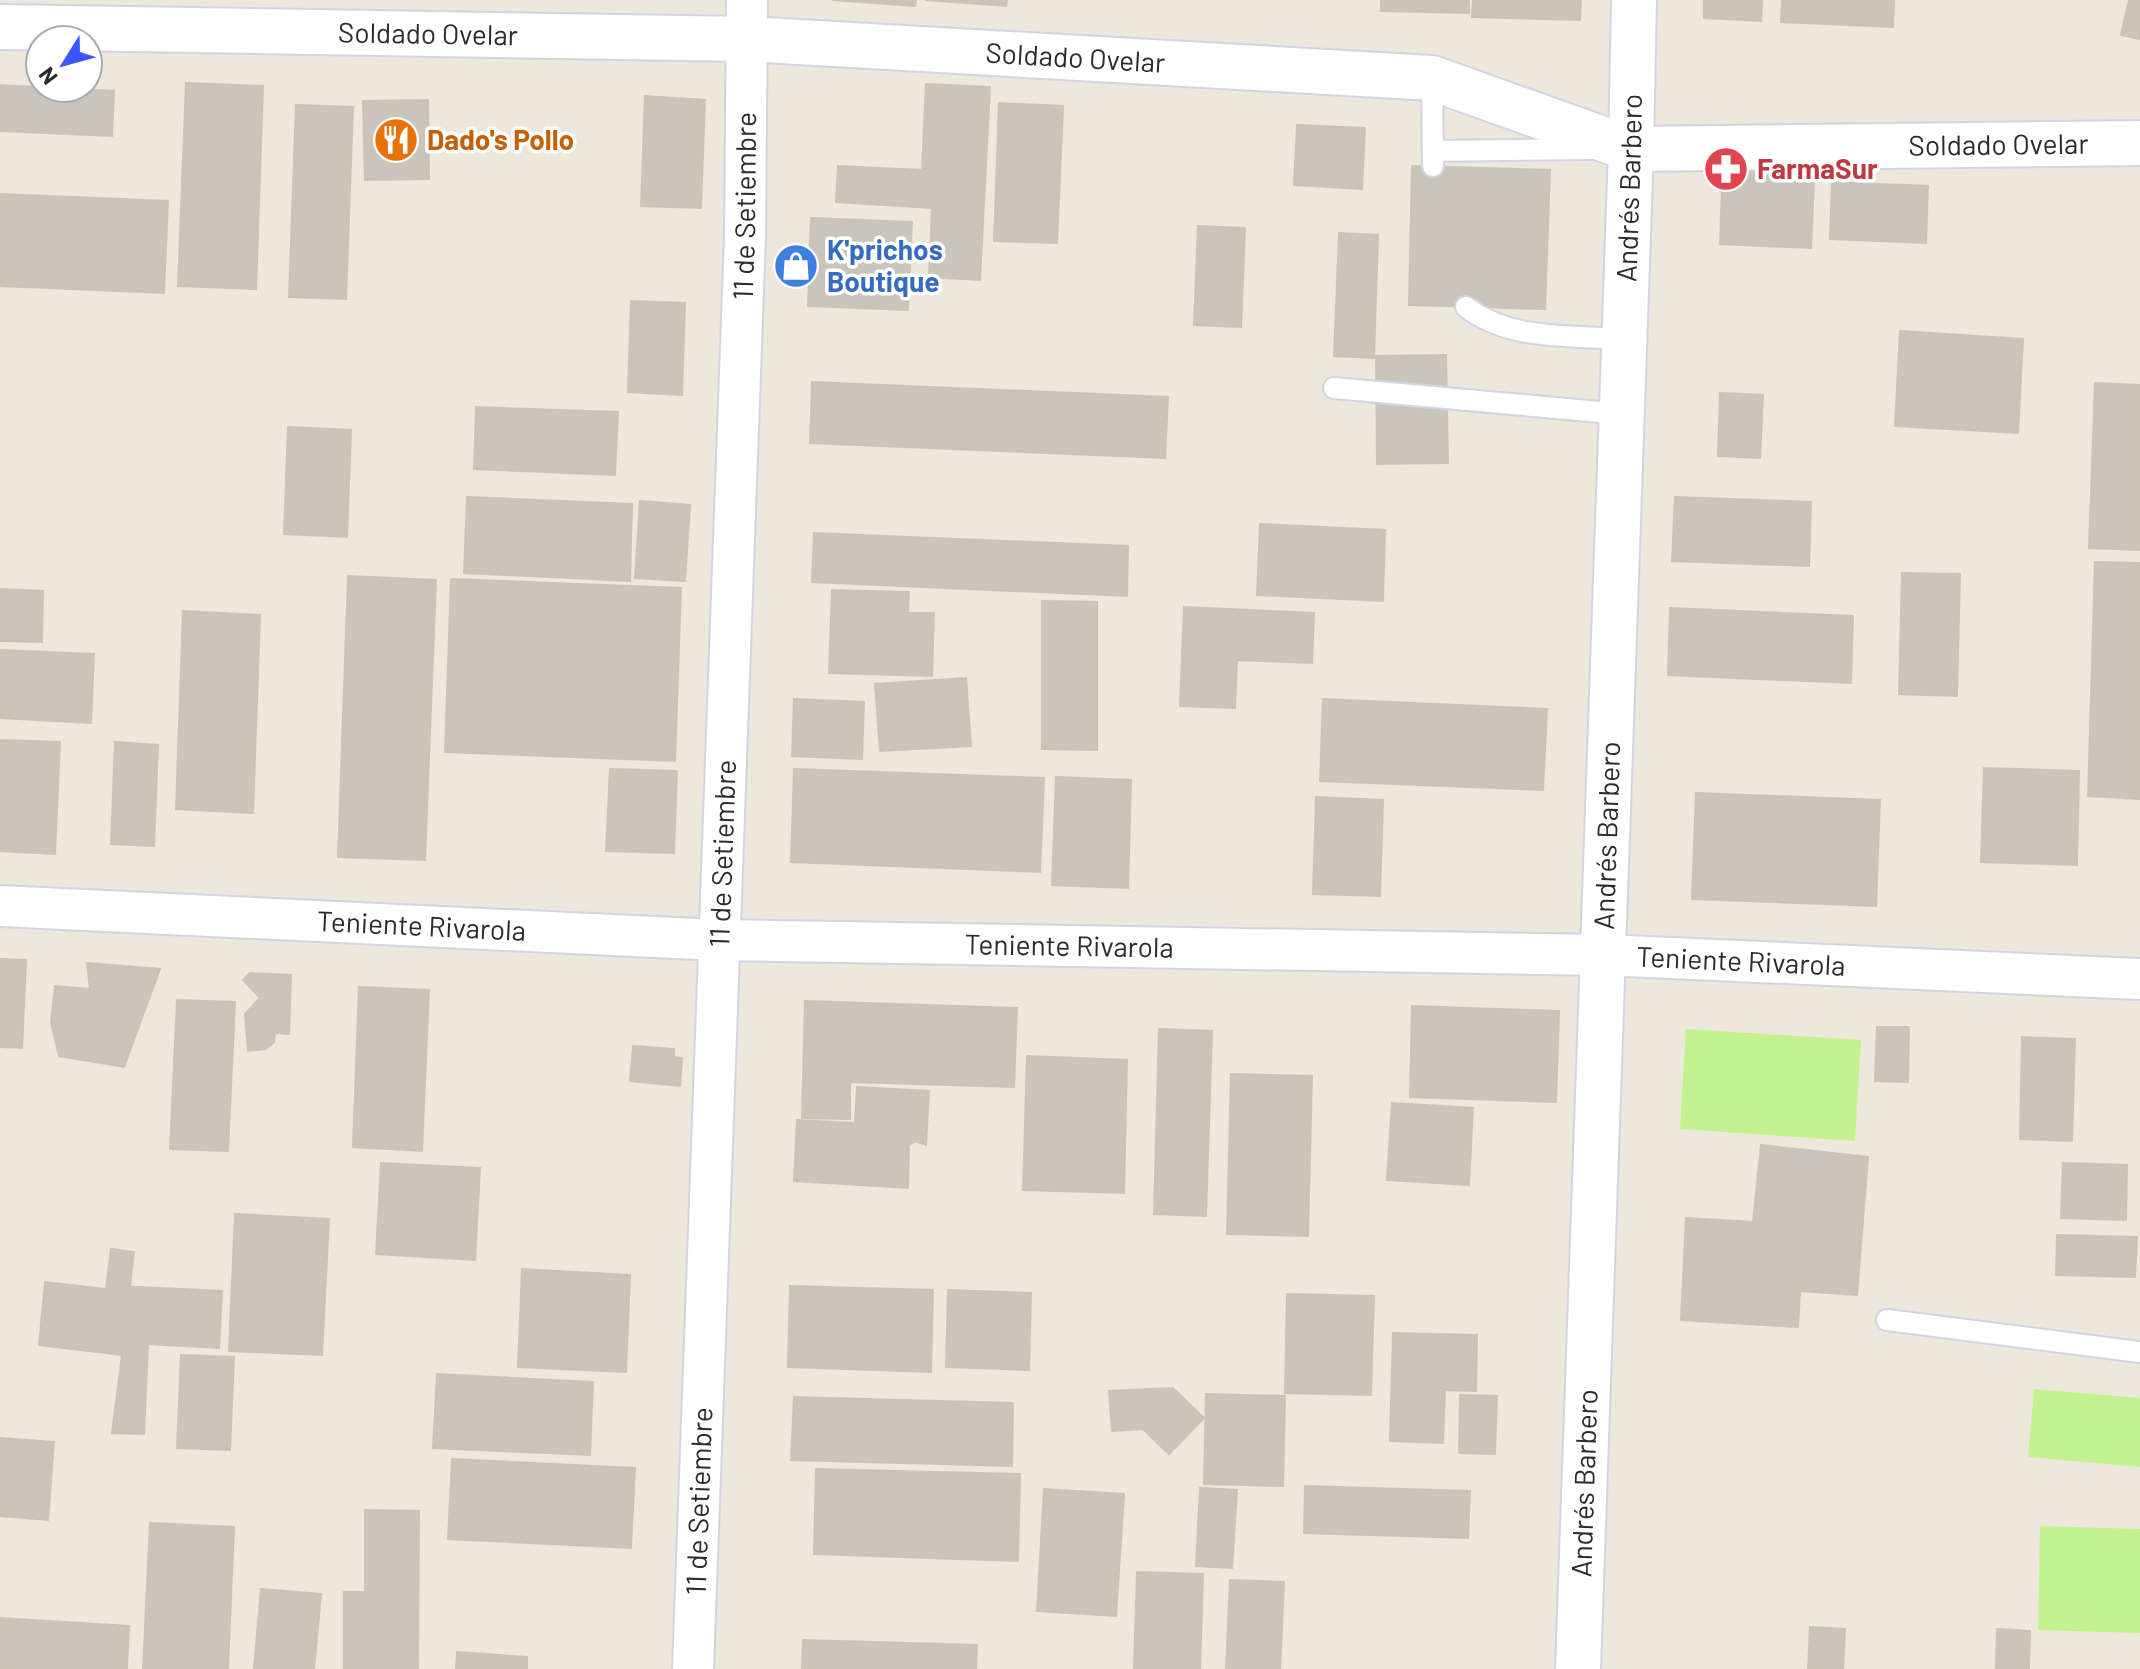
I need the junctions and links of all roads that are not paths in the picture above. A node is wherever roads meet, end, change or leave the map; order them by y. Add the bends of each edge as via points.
1 (1634, 0) edge
2 (746, 19) edge
3 (0, 27) edge
4 (1432, 78) junction
5 (2140, 143) edge
6 (1631, 149) junction
7 (1466, 307) dead end
8 (1624, 339) junction
9 (1334, 388) dead end
10 (1622, 414) junction
11 (0, 906) edge
12 (718, 940) junction
13 (1604, 955) junction
14 (2140, 979) edge
15 (1887, 1320) dead end
16 (2140, 1352) edge
17 (693, 1669) edge
18 (1578, 1669) edge

1 - 6 main road, Andrés Barbero
2 - 3 main road, Soldado Ovelar
2 - 4 main road, Soldado Ovelar
2 - 12 street, 11 de Setiembre via 745,236
4 - 6 main road, Soldado Ovelar
4 - 6 lane via 1433,159
5 - 6 main road, Soldado Ovelar
6 - 8 main road, Andrés Barbero
7 - 8 lane via 1495,325 1521,332
8 - 10 main road, Andrés Barbero
9 - 10 lane
10 - 13 main road, Andrés Barbero
11 - 12 street, Teniente Rivarola
12 - 13 street, Teniente Rivarola
12 - 17 street, 11 de Setiembre
13 - 14 street, Teniente Rivarola
13 - 18 main road, Andrés Barbero
15 - 16 lane

